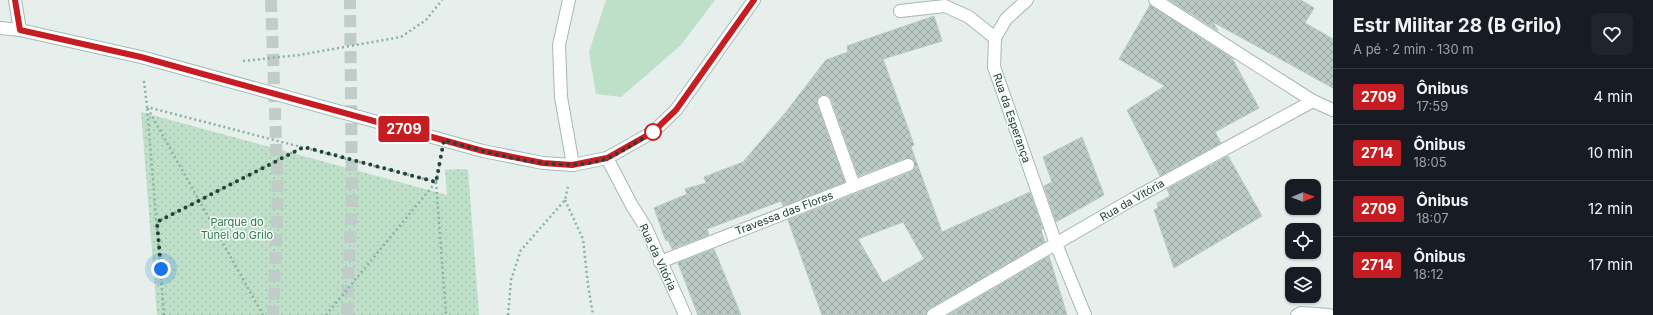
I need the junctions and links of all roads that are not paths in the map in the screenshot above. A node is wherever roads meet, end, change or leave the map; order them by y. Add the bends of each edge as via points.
1 (15, 0) edge
2 (569, 0) edge
3 (754, 0) edge
4 (1027, 0) edge
5 (1155, 0) edge
6 (900, 11) dead end
7 (0, 28) edge
8 (20, 30) junction
9 (995, 38) junction
10 (1313, 101) junction
11 (824, 102) dead end
12 (1333, 110) edge
13 (607, 158) junction
14 (572, 165) junction
15 (908, 165) dead end
16 (854, 186) junction
17 (1056, 244) junction
18 (660, 262) junction
19 (685, 315) edge
20 (933, 315) edge
21 (1085, 315) edge
22 (1297, 315) edge
23 (1329, 315) edge

1 - 8 street
2 - 14 street via 559,45 561,97
3 - 13 street via 676,110 653,132
4 - 9 street, Rua da Esperança via 1006,19
5 - 10 street
6 - 9 street via 945,6 969,17
7 - 8 street
8 - 14 street via 141,57 483,151 543,163
9 - 17 street, Rua da Esperança via 994,68
10 - 12 street
10 - 17 street, Rua da Vitória via 1133,198
11 - 16 street
13 - 14 street
13 - 18 street, Rua da Vitória via 646,228
15 - 16 street, Travessa das Flores
16 - 18 street, Travessa das Flores
17 - 20 street, Rua da Vitória
17 - 21 street, Rua da Esperança
18 - 19 street, Rua da Vitória
22 - 23 street

